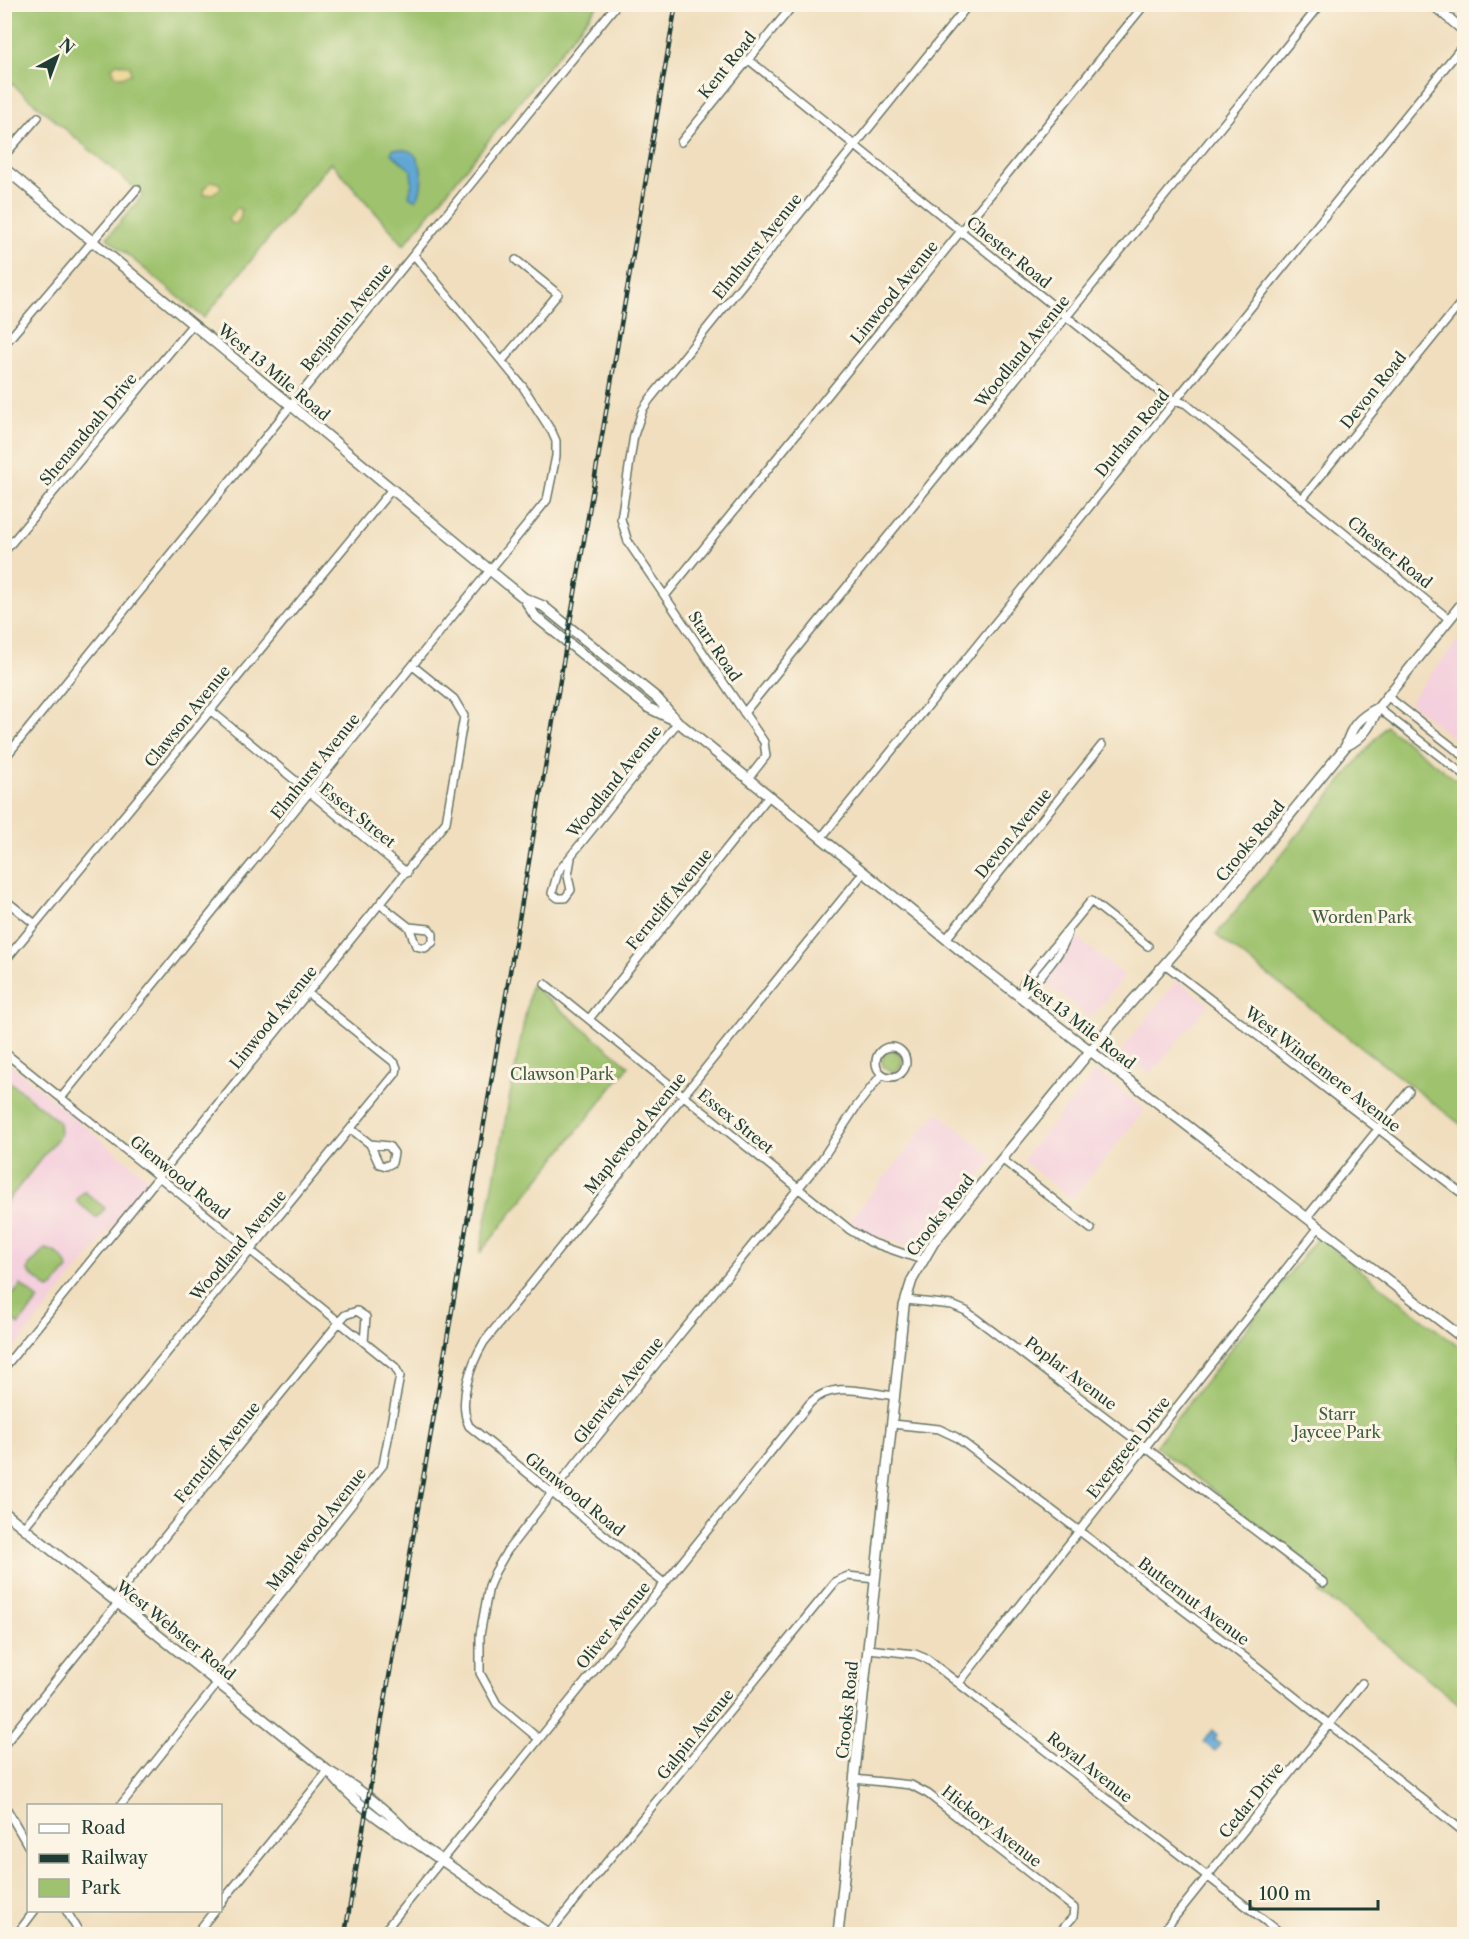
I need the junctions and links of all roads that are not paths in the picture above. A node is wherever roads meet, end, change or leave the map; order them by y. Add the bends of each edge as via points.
1 (617, 4) edge
2 (794, 4) edge
3 (969, 4) edge
4 (1145, 4) edge
5 (1321, 4) edge
6 (1433, 5) edge
7 (1464, 31) edge
8 (1464, 44) edge
9 (749, 60) junction
10 (38, 117) dead end
11 (681, 142) dead end
12 (856, 145) junction
13 (4, 156) edge
14 (4, 168) edge
15 (137, 189) dead end
16 (962, 231) junction
17 (94, 242) junction
18 (414, 255) junction
19 (516, 260) dead end
20 (1464, 299) edge
21 (1068, 317) junction
22 (193, 324) junction
23 (4, 345) edge
24 (502, 361) junction
25 (1176, 401) junction
26 (292, 406) junction
27 (392, 489) junction
28 (1302, 499) junction
29 (622, 529) joint
30 (5, 551) edge
31 (491, 571) junction
32 (665, 596) junction
33 (1464, 601) edge
34 (1449, 619) junction
35 (413, 666) junction
36 (1387, 696) junction
37 (1378, 708) junction
38 (210, 710) junction
39 (744, 712) junction
40 (678, 722) junction
41 (1423, 724) junction
42 (1415, 736) junction
43 (1102, 745) dead end
44 (1464, 756) edge
45 (4, 759) edge
46 (1464, 775) edge
47 (748, 779) junction
48 (310, 793) junction
49 (770, 796) junction
50 (821, 838) junction
51 (571, 858) junction
52 (864, 872) junction
53 (407, 873) junction
54 (4, 899) edge
55 (381, 905) junction
56 (35, 924) junction
57 (409, 927) dead end
58 (946, 939) junction
59 (1148, 946) dead end
60 (4, 962) edge
61 (1166, 965) junction
62 (545, 984) dead end
63 (309, 994) junction
64 (1020, 996) junction
65 (589, 1019) junction
66 (1092, 1050) junction
67 (4, 1052) edge
68 (882, 1074) junction
69 (1409, 1091) dead end
70 (683, 1095) junction
71 (61, 1098) junction
72 (351, 1129) junction
73 (1378, 1129) junction
74 (370, 1144) dead end
75 (1003, 1160) junction
76 (160, 1178) junction
77 (798, 1188) junction
78 (1464, 1196) edge
79 (1307, 1217) junction
80 (1319, 1227) junction
81 (1091, 1228) dead end
82 (251, 1251) junction
83 (922, 1260) junction
84 (906, 1300) junction
85 (340, 1322) junction
86 (1464, 1339) edge
87 (364, 1342) junction
88 (4, 1368) edge
89 (401, 1378) joint
90 (895, 1396) junction
91 (892, 1424) junction
92 (469, 1426) joint
93 (1145, 1446) junction
94 (552, 1493) junction
95 (6, 1518) edge
96 (24, 1527) junction
97 (1079, 1531) junction
98 (875, 1579) junction
99 (664, 1583) junction
100 (1324, 1583) dead end
101 (116, 1601) junction
102 (868, 1649) junction
103 (216, 1681) junction
104 (959, 1683) junction
105 (1362, 1683) dead end
106 (1330, 1724) junction
107 (539, 1739) junction
108 (4, 1745) edge
109 (328, 1771) junction
110 (854, 1779) junction
111 (4, 1804) edge
112 (122, 1804) edge
113 (1464, 1832) edge
114 (27, 1844) edge
115 (441, 1861) junction
116 (1208, 1875) junction
117 (222, 1902) edge
118 (34, 1912) edge
119 (67, 1912) edge
120 (214, 1912) edge
121 (548, 1934) edge
122 (16, 1935) edge
123 (80, 1935) edge
124 (196, 1935) edge
125 (382, 1935) edge
126 (838, 1935) edge
127 (1058, 1935) edge
128 (1161, 1935) edge
129 (1282, 1935) edge

1 - 18 street, Benjamin Avenue
2 - 9 street, Kent Road
3 - 12 street, Elmhurst Avenue
4 - 16 street, Linwood Avenue
5 - 21 street, Woodland Avenue
6 - 7 main road
8 - 25 street, Durham Road
9 - 11 street, Kent Road
9 - 12 street, Chester Road
10 - 13 street
12 - 16 street, Chester Road
12 - 29 street, Elmhurst Avenue via 643,409 634,435
14 - 17 main road, West 13 Mile Road
15 - 17 street
16 - 21 street, Chester Road
16 - 32 street, Linwood Avenue
17 - 22 main road, West 13 Mile Road
17 - 23 street
18 - 24 street
18 - 26 street, Benjamin Avenue
19 - 24 street via 558,294
20 - 28 street, Devon Road
21 - 25 street, Chester Road
21 - 39 street, Woodland Avenue
22 - 26 main road, West 13 Mile Road
22 - 30 street, Shenandoah Drive
24 - 31 street, Elmhurst Avenue via 554,436 556,456 547,500
25 - 28 street, Chester Road via 1186,404
25 - 50 street, Durham Road
26 - 27 main road, West 13 Mile Road
26 - 45 street, Benjamin Avenue
27 - 31 main road, West 13 Mile Road
27 - 38 street, Clawson Avenue
28 - 34 street, Chester Road
29 - 32 street, Starr Road
31 - 35 street, Elmhurst Avenue
31 - 40 main road, West 13 Mile Road via 524,598 535,616 649,708
32 - 39 street, Starr Road
33 - 34 main road, Crooks Road
34 - 36 main road, Crooks Road
35 - 48 street, Elmhurst Avenue
35 - 53 street, Linwood Avenue via 454,699 462,709 464,723 447,820
36 - 37 main road, Crooks Road
36 - 41 street
37 - 42 street
37 - 61 main road, Crooks Road via 1363,734 1346,746
38 - 48 street, Essex Street
38 - 56 street, Clawson Avenue
39 - 47 street, Starr Road via 766,749 762,762
40 - 47 main road, West 13 Mile Road
40 - 51 street, Woodland Avenue
41 - 42 street
41 - 44 street
42 - 46 street
43 - 58 street, Devon Avenue
47 - 49 main road, West 13 Mile Road
48 - 53 street, Essex Street
48 - 71 street, Elmhurst Avenue
49 - 50 main road, West 13 Mile Road
49 - 65 street, Ferncliff Avenue
50 - 52 main road, West 13 Mile Road
51 - 51 street, Woodland Avenue via 555,880 552,893 558,898 565,898 571,890
52 - 58 main road, West 13 Mile Road
52 - 70 street, Maplewood Avenue
53 - 55 street, Linwood Avenue
54 - 56 street
55 - 57 street
55 - 63 street, Linwood Avenue
56 - 60 street, Clawson Avenue
58 - 64 main road, West 13 Mile Road
59 - 64 street via 1091,901 1068,931 1067,942
61 - 66 main road, Crooks Road
61 - 73 street, West Windemere Avenue
62 - 65 street, Essex Street
63 - 72 street, Woodland Avenue via 398,1068
63 - 76 street, Linwood Avenue
64 - 66 main road, West 13 Mile Road
65 - 70 street, Essex Street
66 - 75 main road, Crooks Road
66 - 79 main road, West 13 Mile Road
67 - 71 street, Glenwood Road
68 - 68 street, Glenview Avenue via 892,1077 902,1071 905,1061 900,1051 889,1047 879,1053 876,1064
68 - 77 street, Glenview Avenue
69 - 73 street
70 - 77 street, Essex Street
70 - 92 street, Maplewood Avenue via 484,1342 469,1378 464,1412
71 - 76 street, Glenwood Road
72 - 74 street
72 - 82 street, Woodland Avenue
73 - 78 street, West Windemere Avenue
73 - 79 street
75 - 81 street
75 - 83 main road, Crooks Road
76 - 82 street, Glenwood Road
76 - 88 street, Linwood Avenue
77 - 83 street, Essex Street via 855,1234
77 - 94 street, Glenview Avenue
79 - 80 main road, West 13 Mile Road
80 - 86 main road, West 13 Mile Road
80 - 93 street, Evergreen Drive
82 - 85 street, Glenwood Road
82 - 96 street, Woodland Avenue
83 - 84 main road, Crooks Road
84 - 90 main road, Crooks Road
84 - 93 street, Poplar Avenue via 952,1305 966,1311
85 - 87 street, Glenwood Road
85 - 87 street via 357,1311 364,1314
85 - 101 street, Ferncliff Avenue
87 - 89 street, Glenwood Road via 395,1367
89 - 103 street, Maplewood Avenue via 383,1465
90 - 91 main road, Crooks Road
90 - 99 street, Oliver Avenue via 834,1389 816,1397
91 - 97 street, Butternut Avenue via 948,1432
91 - 98 main road, Crooks Road
92 - 94 street, Glenwood Road
93 - 97 street, Evergreen Drive
93 - 100 street, Poplar Avenue
94 - 99 street, Glenwood Road
94 - 107 street, Glenview Avenue via 495,1572 484,1608 478,1656 482,1679 491,1695 504,1711
95 - 96 main road, West Webster Road
96 - 101 main road, West Webster Road
97 - 104 street, Evergreen Drive
97 - 106 street, Butternut Avenue
98 - 102 main road, Crooks Road
98 - 121 street, Galpin Avenue via 848,1576 836,1581
99 - 107 street, Oliver Avenue
101 - 103 main road, West Webster Road
101 - 108 street, Ferncliff Avenue
102 - 104 street, Royal Avenue via 921,1655
102 - 110 main road, Crooks Road
103 - 109 main road, West Webster Road
103 - 112 street, Maplewood Avenue
104 - 116 street, Royal Avenue
105 - 106 street, Cedar Drive
106 - 113 street, Butternut Avenue
106 - 116 street, Cedar Drive
107 - 115 street, Oliver Avenue
109 - 115 main road, West Webster Road via 396,1832
109 - 117 street
110 - 126 main road, Crooks Road
110 - 127 street, Hickory Avenue via 911,1785 928,1794 1074,1908 1073,1917
111 - 114 street
115 - 121 main road, West Webster Road
115 - 125 street, Oliver Avenue
116 - 128 street, Cedar Drive
116 - 129 street, Royal Avenue
118 - 122 street
119 - 123 street
120 - 124 street

